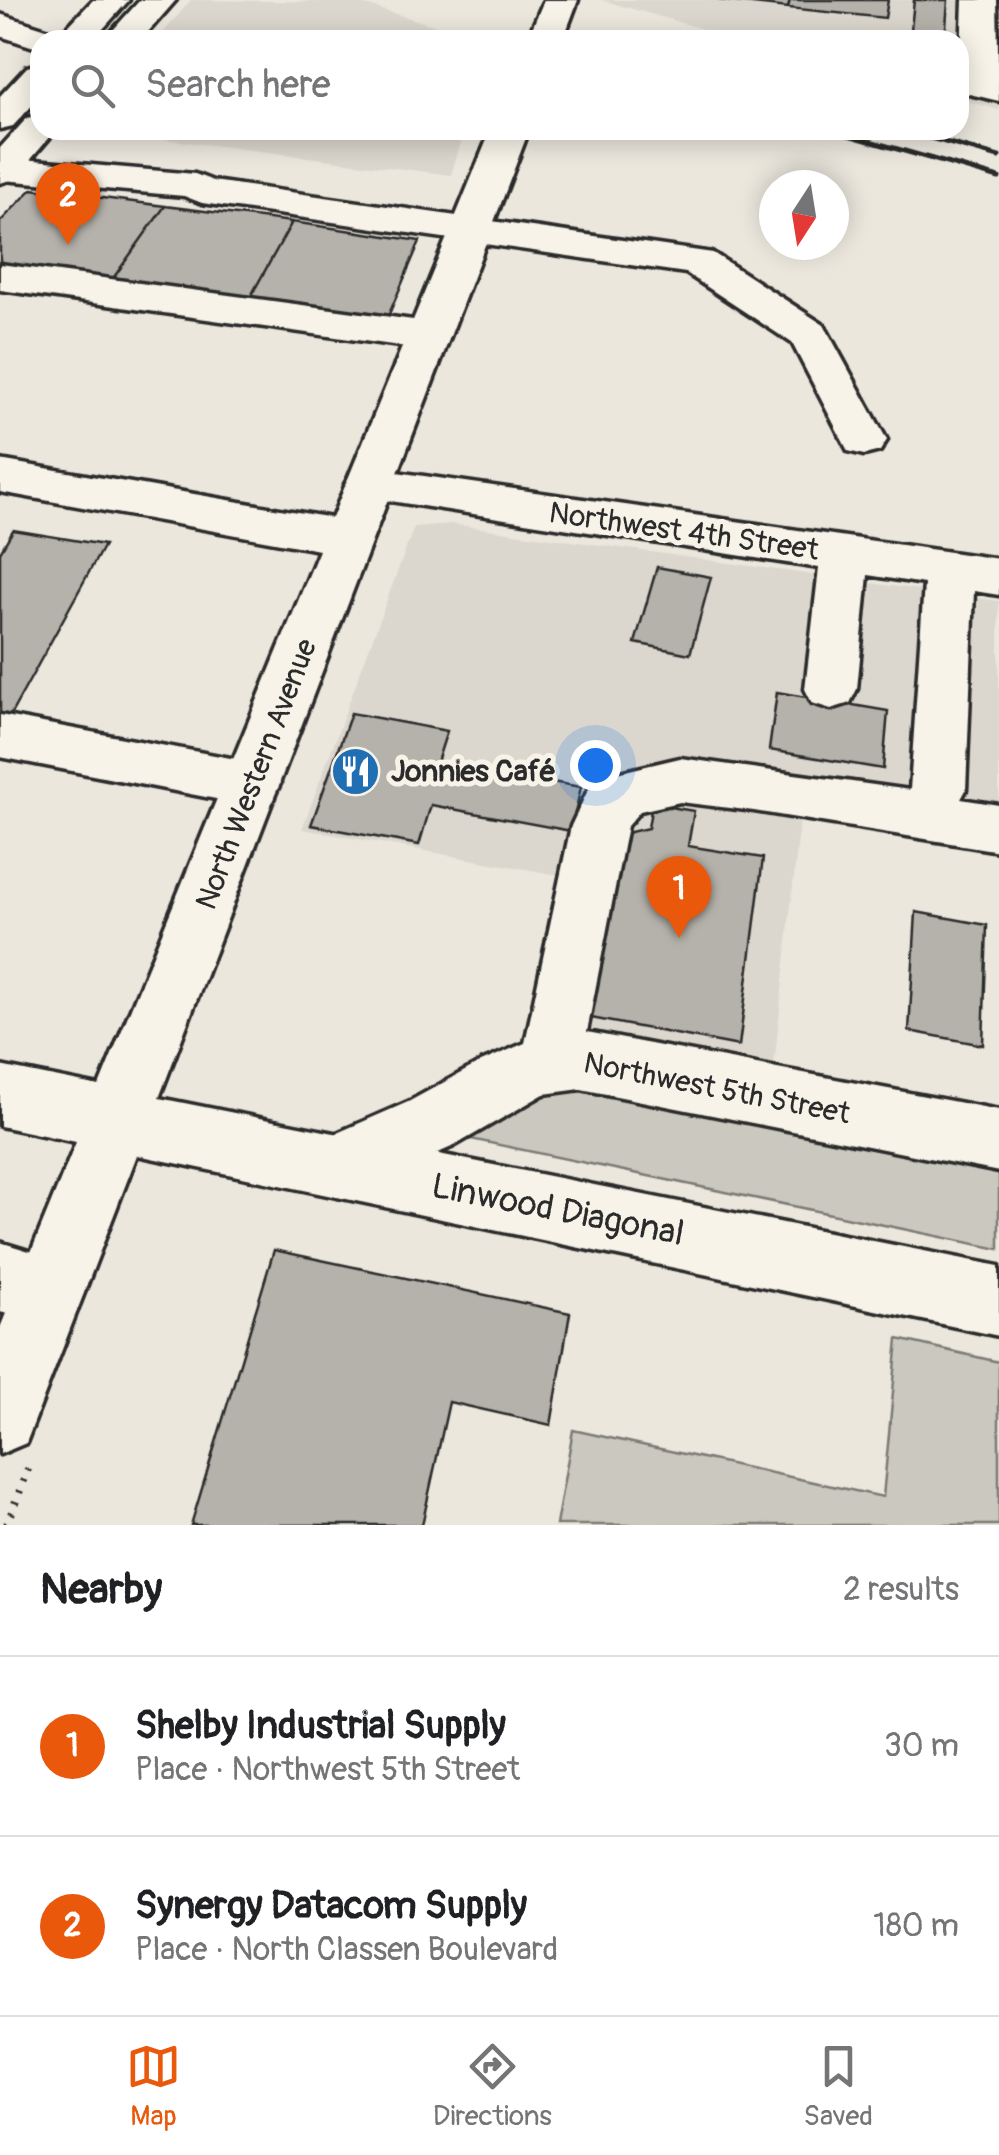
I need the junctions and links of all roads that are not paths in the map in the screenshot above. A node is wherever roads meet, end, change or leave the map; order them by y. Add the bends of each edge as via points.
1 (112, 0) edge
2 (159, 0) edge
3 (561, 0) edge
4 (980, 0) edge
5 (0, 24) edge
6 (84, 30) edge
7 (131, 30) edge
8 (549, 30) edge
9 (30, 34) edge
10 (30, 86) edge
11 (999, 90) edge
12 (0, 118) edge
13 (30, 138) edge
14 (506, 140) edge
15 (2, 170) edge
16 (471, 228) junction
17 (0, 277) edge
18 (428, 336) junction
19 (864, 440) dead end
20 (0, 476) edge
21 (370, 484) junction
22 (349, 538) junction
23 (845, 554) junction
24 (974, 573) edge
25 (831, 689) dead end
26 (0, 736) edge
27 (252, 784) junction
28 (938, 790) dead end
29 (999, 828) edge
30 (570, 1060) junction
31 (0, 1096) edge
32 (116, 1122) junction
33 (999, 1142) edge
34 (337, 1165) junction
35 (25, 1284) edge
36 (999, 1301) edge
37 (0, 1417) edge

1 - 6 main road
2 - 7 main road
3 - 8 main road
4 - 11 main road via 978,85
5 - 9 main road
10 - 12 main road
13 - 15 main road
14 - 16 main road, North Western Avenue
15 - 16 main road via 119,176
16 - 18 main road, North Western Avenue
16 - 19 main road via 698,262 809,335
17 - 18 main road
18 - 21 main road, North Western Avenue
20 - 22 main road
21 - 22 main road, North Western Avenue
21 - 23 main road, Northwest 4th Street
22 - 27 main road, North Western Avenue
23 - 24 main road, Northwest 4th Street
23 - 25 main road
24 - 28 main road
26 - 27 main road
27 - 32 main road, North Western Avenue
29 - 30 main road via 705,780 624,792 599,826 555,1036
30 - 33 main road, Northwest 5th Street
30 - 34 main road, Northwest 5th Street via 518,1075 430,1125
31 - 32 main road
32 - 34 main road, Linwood Diagonal
32 - 35 main road, North Western Avenue
34 - 36 main road, Linwood Diagonal
35 - 37 main road, North Western Avenue

